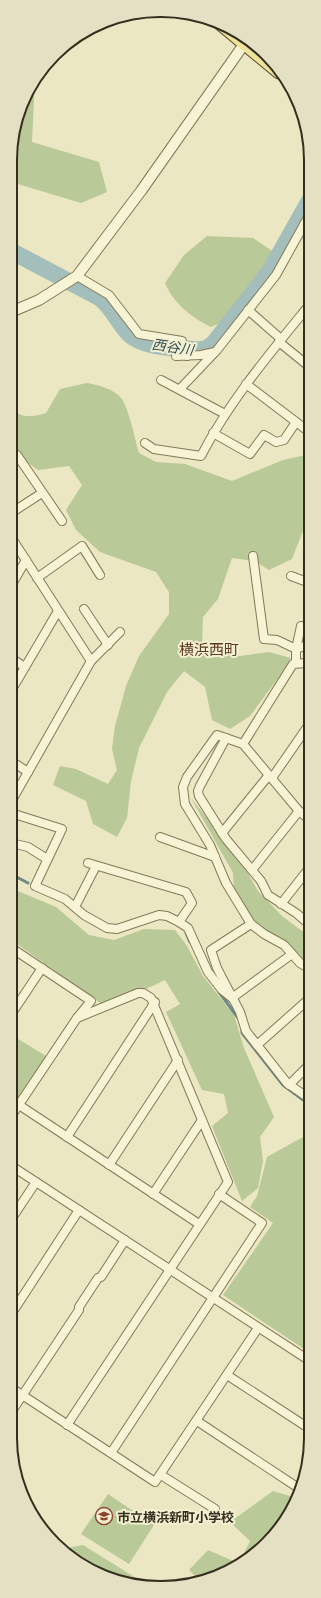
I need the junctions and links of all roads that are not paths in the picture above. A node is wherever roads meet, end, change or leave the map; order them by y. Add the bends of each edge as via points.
1 (244, 44) edge
2 (304, 224) edge
3 (77, 276) junction
4 (17, 309) edge
5 (248, 310) junction
6 (304, 312) edge
7 (280, 341) junction
8 (215, 352) junction
9 (176, 356) dead end
10 (187, 356) junction
11 (304, 363) edge
12 (161, 380) dead end
13 (246, 384) junction
14 (180, 389) junction
15 (225, 414) junction
16 (296, 422) junction
17 (304, 428) edge
18 (213, 433) junction
19 (145, 443) dead end
20 (17, 456) edge
21 (42, 493) junction
22 (17, 509) edge
23 (62, 521) dead end
24 (17, 547) edge
25 (253, 556) dead end
26 (26, 560) junction
27 (17, 574) edge
28 (100, 575) dead end
29 (291, 576) dead end
30 (37, 578) junction
31 (304, 581) edge
32 (84, 609) dead end
33 (58, 611) junction
34 (301, 626) dead end
35 (120, 632) dead end
36 (108, 645) junction
37 (304, 646) edge
38 (296, 649) junction
39 (91, 661) junction
40 (17, 662) edge
41 (296, 663) junction
42 (304, 663) edge
43 (25, 667) junction
44 (17, 681) edge
45 (304, 731) edge
46 (226, 738) junction
47 (243, 744) junction
48 (17, 765) edge
49 (28, 772) junction
50 (271, 777) junction
51 (17, 790) edge
52 (17, 815) edge
53 (304, 815) edge
54 (222, 833) junction
55 (160, 837) dead end
56 (17, 844) edge
57 (215, 857) junction
58 (47, 859) junction
59 (88, 863) dead end
60 (96, 866) junction
61 (252, 870) junction
62 (304, 875) edge
63 (281, 904) junction
64 (75, 907) junction
65 (304, 920) edge
66 (179, 922) junction
67 (252, 924) junction
68 (17, 952) edge
69 (292, 954) junction
70 (304, 964) edge
71 (42, 968) junction
72 (232, 998) junction
73 (155, 1002) junction
74 (304, 1003) edge
75 (17, 1006) edge
76 (77, 1018) junction
77 (257, 1045) junction
78 (178, 1060) junction
79 (304, 1070) edge
80 (290, 1084) junction
81 (304, 1094) edge
82 (19, 1105) junction
83 (17, 1108) edge
84 (202, 1120) junction
85 (67, 1137) junction
86 (109, 1165) junction
87 (17, 1170) edge
88 (36, 1182) junction
89 (154, 1194) junction
90 (219, 1194) junction
91 (17, 1210) edge
92 (79, 1210) junction
93 (199, 1224) junction
94 (126, 1240) junction
95 (170, 1269) junction
96 (213, 1298) junction
97 (17, 1305) edge
98 (258, 1328) junction
99 (304, 1356) edge
100 (227, 1375) junction
101 (17, 1391) edge
102 (23, 1395) junction
103 (17, 1404) edge
104 (197, 1420) junction
105 (68, 1425) junction
106 (304, 1425) edge
107 (111, 1453) junction
108 (160, 1475) junction
109 (295, 1486) edge
110 (215, 1510) dead end

1 - 3 street via 141,191
2 - 5 street via 276,274
3 - 4 street via 39,300
3 - 10 street via 109,295 139,334 182,341
5 - 7 street
5 - 8 street
6 - 7 street
7 - 11 street
7 - 13 street
8 - 10 street
8 - 14 street
9 - 10 street
12 - 14 street
13 - 15 street
13 - 16 street
14 - 15 street
15 - 18 street
16 - 17 street
16 - 18 street via 284,440 276,442 264,435 250,454
18 - 19 street via 201,456 154,449
20 - 21 street
21 - 22 street
21 - 23 street
24 - 26 street
25 - 38 street via 264,639 277,640
26 - 27 street
26 - 30 street
28 - 30 street via 82,546
29 - 31 street
30 - 33 street
32 - 36 street
33 - 39 street
33 - 43 street
34 - 38 street
35 - 36 street
36 - 39 street
37 - 38 street
38 - 41 street
39 - 49 street
40 - 43 street
41 - 42 street
41 - 47 street
43 - 44 street
45 - 50 street
46 - 47 street
46 - 54 street via 198,791
46 - 57 street via 217,735 187,777 183,787 185,804
47 - 50 street
48 - 49 street
49 - 51 street
50 - 53 street
50 - 54 street
52 - 58 street via 62,829
53 - 61 street
54 - 61 street
55 - 57 street
56 - 58 street via 28,847
57 - 67 street via 226,883
58 - 64 street via 35,886 65,899
59 - 60 street
60 - 64 street
60 - 66 street via 186,892 192,903
61 - 63 street via 268,895
62 - 63 street
63 - 65 street
64 - 66 street via 107,928 118,929 159,915
66 - 72 street via 188,928 208,972
67 - 69 street via 284,945
67 - 72 street via 211,950
68 - 71 street
69 - 70 street
69 - 72 street
71 - 75 street
71 - 76 street via 91,1001
72 - 77 street via 246,1025 246,1031
73 - 76 street via 148,995 138,993
73 - 78 street
73 - 85 street
74 - 77 street
76 - 82 street
77 - 80 street
78 - 84 street
78 - 86 street
79 - 80 street
80 - 81 street
82 - 83 street
82 - 85 street
84 - 89 street
84 - 90 street via 228,1182
85 - 86 street
86 - 89 street
87 - 88 street
88 - 91 street
88 - 92 street
89 - 93 street
90 - 93 street
90 - 96 street via 262,1223
92 - 94 street
92 - 97 street
93 - 95 street
94 - 95 street
94 - 102 street via 79,1307
95 - 96 street
95 - 105 street
96 - 98 street
96 - 107 street
98 - 99 street
98 - 100 street
100 - 104 street
100 - 106 street
101 - 102 street
102 - 103 street
102 - 105 street
104 - 108 street
104 - 109 street
105 - 107 street
107 - 108 street via 156,1482
108 - 110 street

